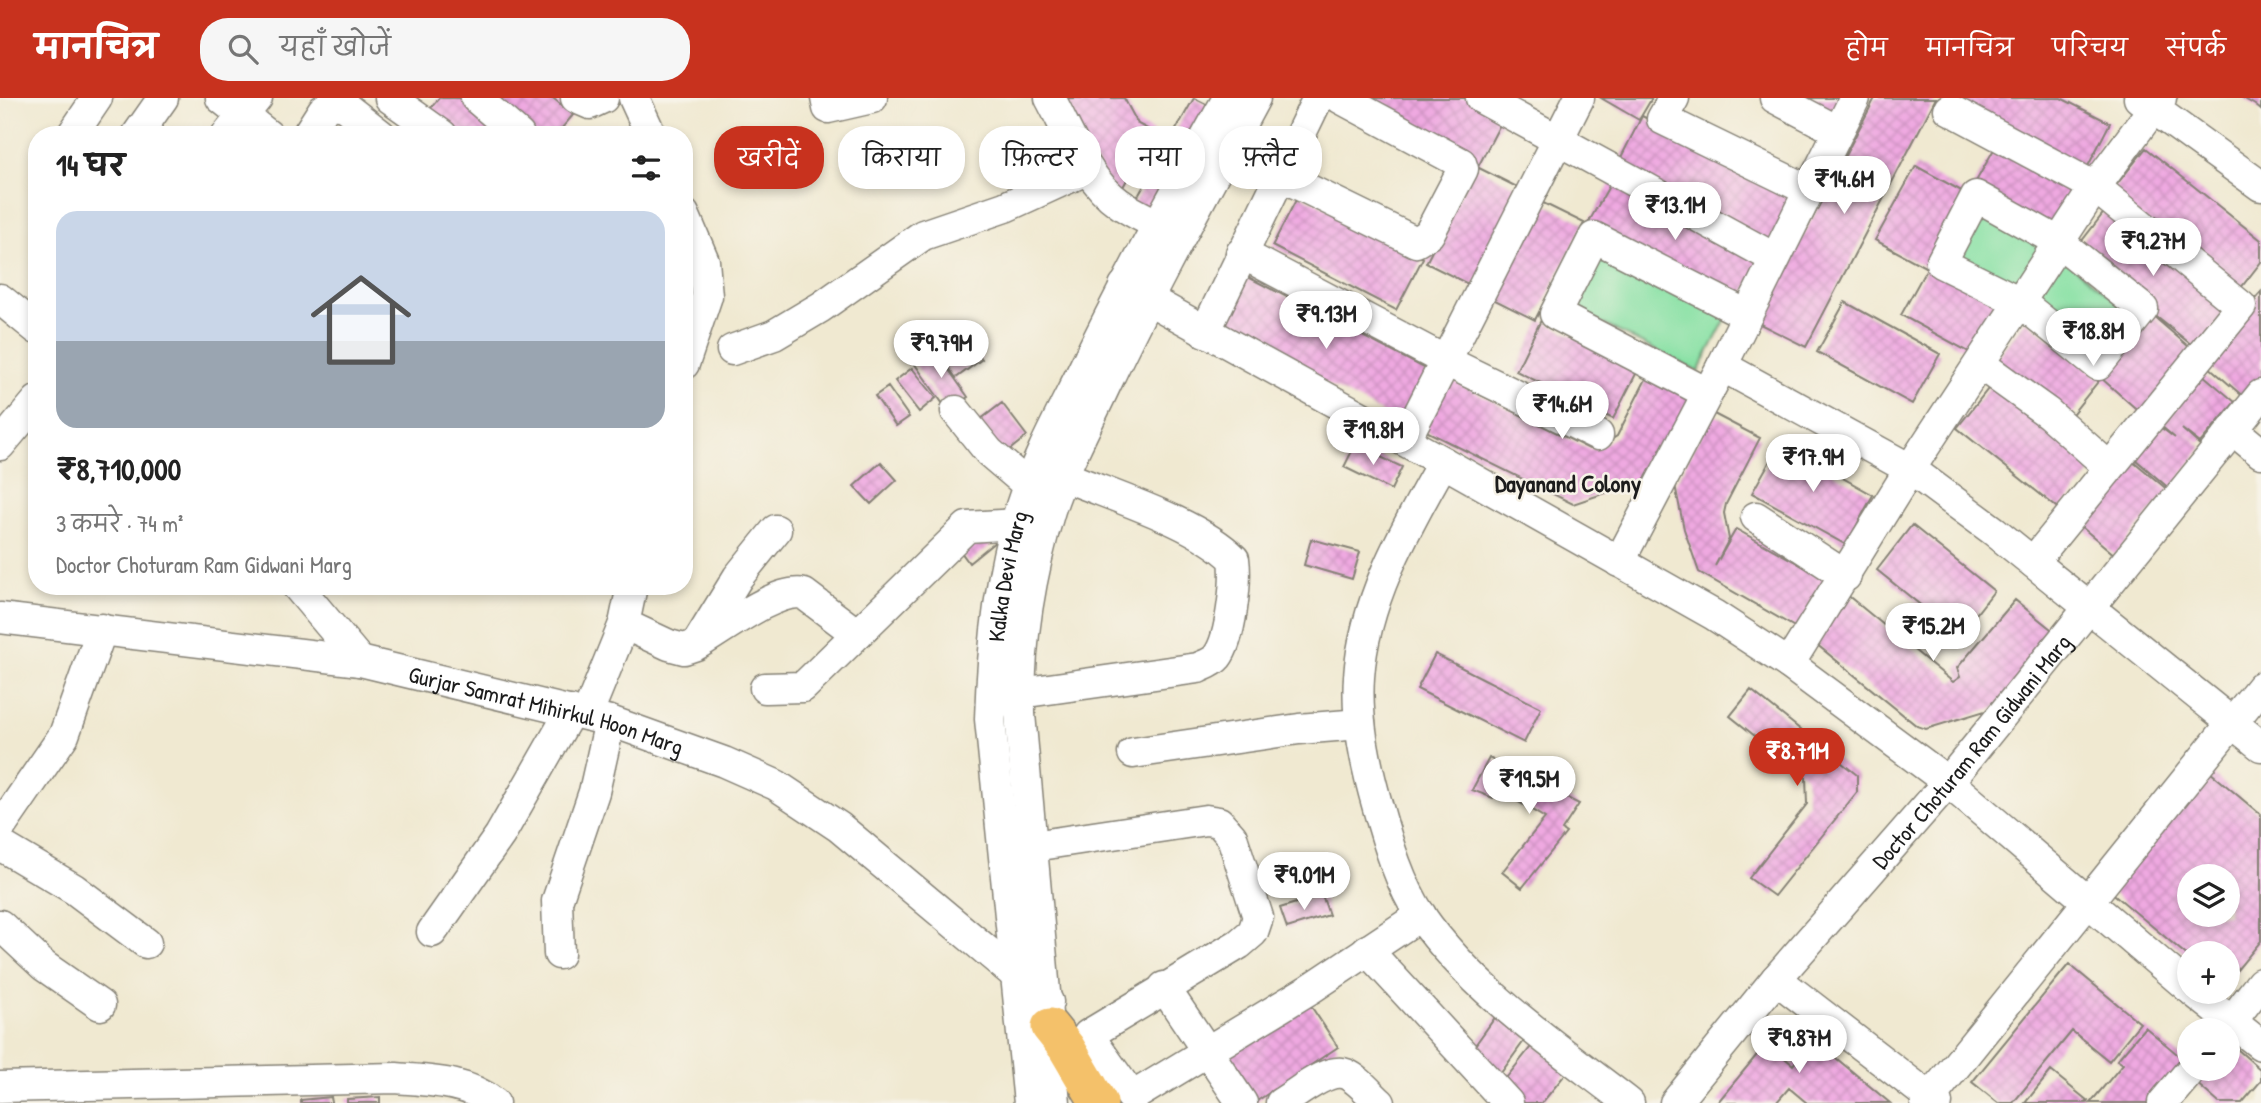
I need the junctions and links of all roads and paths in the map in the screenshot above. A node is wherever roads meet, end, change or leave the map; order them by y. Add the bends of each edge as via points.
1 (97, 98) edge
2 (163, 98) edge
3 (390, 98) edge
4 (477, 98) edge
5 (576, 98) edge
6 (603, 98) edge
7 (634, 98) edge
8 (826, 98) edge
9 (873, 98) edge
10 (1050, 98) edge
11 (1228, 98) edge
12 (1255, 98) edge
13 (1318, 98) edge
14 (1340, 98) edge
15 (1481, 98) edge
16 (1579, 98) edge
17 (1674, 98) edge
18 (1775, 98) edge
19 (1854, 98) edge
20 (2151, 101) edge
21 (1949, 109) dead end
22 (237, 111) edge
23 (431, 117) edge
24 (78, 126) edge
25 (143, 126) edge
26 (256, 126) edge
27 (313, 126) edge
28 (370, 126) edge
29 (509, 126) edge
30 (647, 126) edge
31 (1065, 126) edge
32 (1304, 126) edge
33 (1838, 131) junction
34 (1557, 141) junction
35 (1101, 184) edge
36 (2261, 186) edge
37 (2095, 187) junction
38 (1044, 189) edge
39 (1272, 189) edge
40 (1309, 189) edge
41 (1808, 190) junction
42 (1158, 225) junction
43 (693, 235) edge
44 (2059, 242) junction
45 (1241, 253) junction
46 (1774, 258) junction
47 (1136, 292) junction
48 (2020, 302) junction
49 (4, 309) edge
50 (1746, 315) junction
51 (28, 324) edge
52 (1205, 332) junction
53 (693, 338) edge
54 (732, 350) dead end
55 (1446, 361) junction
56 (1980, 364) junction
57 (1722, 366) junction
58 (1707, 393) junction
59 (2261, 395) edge
60 (956, 411) dead end
61 (28, 412) edge
62 (2233, 430) junction
63 (1598, 435) dead end
64 (1405, 441) junction
65 (0, 445) edge
66 (2261, 453) edge
67 (1443, 462) junction
68 (2109, 467) junction
69 (1910, 469) junction
70 (1065, 476) junction
71 (1029, 486) junction
72 (1756, 517) dead end
73 (1017, 524) junction
74 (776, 530) dead end
75 (1619, 562) junction
76 (2033, 562) junction
77 (1846, 576) junction
78 (305, 595) edge
79 (630, 595) edge
80 (2089, 608) junction
81 (0, 618) edge
82 (624, 624) junction
83 (102, 629) junction
84 (858, 634) junction
85 (696, 645) junction
86 (360, 661) junction
87 (1789, 664) junction
88 (2261, 687) edge
89 (765, 688) dead end
90 (1020, 693) junction
91 (589, 716) junction
92 (2232, 722) junction
93 (1360, 724) junction
94 (2261, 746) edge
95 (1133, 753) dead end
96 (1948, 782) junction
97 (0, 828) edge
98 (0, 845) edge
99 (1033, 846) junction
100 (2088, 905) junction
101 (1421, 915) junction
102 (0, 925) edge
103 (432, 932) dead end
104 (146, 943) dead end
105 (1367, 950) junction
106 (559, 954) dead end
107 (2177, 978) edge
108 (1018, 979) junction
109 (1776, 979) junction
110 (2261, 984) edge
111 (1164, 987) junction
112 (2205, 1004) edge
113 (100, 1005) dead end
114 (2219, 1018) edge
115 (2234, 1018) edge
116 (1063, 1028) junction
117 (2240, 1034) edge
118 (2261, 1045) edge
119 (1207, 1052) junction
120 (2182, 1081) edge
121 (0, 1087) edge
122 (53, 1094) edge
123 (1123, 1101) edge
124 (1931, 1101) edge
125 (494, 1103) edge
126 (1029, 1103) edge
127 (1055, 1103) edge
128 (1242, 1103) edge
129 (1282, 1103) edge
130 (1380, 1103) edge
131 (1508, 1103) edge
132 (1629, 1103) edge
133 (1675, 1103) edge
134 (2163, 1103) edge

1 - 24 street
2 - 25 street
3 - 23 street
4 - 29 street
5 - 6 street via 590,104
7 - 30 street
8 - 9 street via 828,108
10 - 31 street
11 - 42 street, Kalka Devi Marg
12 - 47 street, Kalka Devi Marg
13 - 32 street
14 - 40 street via 1461,163 1463,169 1429,234 1416,242
15 - 34 street
16 - 34 street
17 - 41 street via 1662,120
18 - 33 street
19 - 33 street
20 - 36 street
20 - 37 street
21 - 37 street
22 - 26 street
27 - 28 street via 332,104 344,106
33 - 41 street
34 - 46 street
34 - 55 street
35 - 42 street via 1118,203
37 - 44 street
37 - 68 street via 2241,306
38 - 54 street via 923,235 821,307 774,335
39 - 45 street
41 - 46 street
42 - 47 street, Kalka Devi Marg
43 - 53 street via 704,261 707,296
44 - 48 street
44 - 48 street via 1976,195 1941,263
44 - 48 street via 2143,309 2098,365
45 - 52 street
45 - 55 street
46 - 50 street
47 - 52 street
47 - 70 street, Kalka Devi Marg
47 - 71 street, Kalka Devi Marg via 1044,448
48 - 56 street
49 - 51 street
50 - 57 street
50 - 58 street via 1594,237 1555,313
52 - 64 street
55 - 63 street
55 - 64 street
56 - 68 street via 2048,413
56 - 69 street
57 - 58 street
57 - 69 street
58 - 75 street
59 - 62 street, Doctor Choturam Ram Gidwani Marg
60 - 71 street via 989,452
61 - 65 street
62 - 66 street
62 - 80 street, Doctor Choturam Ram Gidwani Marg
64 - 67 street
67 - 75 street
67 - 93 street via 1409,523 1373,608 1359,677
68 - 76 street
69 - 76 street
69 - 77 street
70 - 90 street, Kalka Devi Marg via 1037,560
70 - 90 street via 1164,517 1223,548 1234,559 1236,578 1222,648 1215,660 1198,668
71 - 73 street, Kalka Devi Marg
72 - 77 street
73 - 84 street via 967,527
73 - 108 street, Kalka Devi Marg via 996,637 990,719
74 - 85 street via 738,577
75 - 87 street
76 - 80 street
77 - 87 street
78 - 86 street
79 - 82 street
80 - 92 street
80 - 96 street, Doctor Choturam Ram Gidwani Marg
81 - 83 street, Gurjar Samrat Mihirkul Hoon Marg
82 - 85 street via 669,646 684,649
82 - 91 street
83 - 86 street, Gurjar Samrat Mihirkul Hoon Marg
83 - 97 street via 64,735
84 - 85 street via 804,594 794,592 778,596
84 - 89 street via 803,687
86 - 91 street, Gurjar Samrat Mihirkul Hoon Marg
87 - 96 street
88 - 92 street
90 - 99 street, Kalka Devi Marg
91 - 103 street
91 - 106 street via 594,792 557,901
91 - 108 street, Gurjar Samrat Mihirkul Hoon Marg via 776,785 839,827
92 - 94 street
92 - 100 street
93 - 95 street
93 - 101 street via 1381,821 1399,874
96 - 100 street
96 - 109 street, Doctor Choturam Ram Gidwani Marg
98 - 104 street via 75,889
99 - 111 street via 1206,820 1219,822 1232,837 1258,917 1253,932
99 - 116 street, Kalka Devi Marg
100 - 107 street
100 - 124 street
101 - 105 street
101 - 132 street via 1456,958 1503,1003
102 - 113 street via 44,966
105 - 119 street
105 - 131 street
108 - 116 street, Gurjar Samrat Mihirkul Hoon Marg
108 - 126 street, Kalka Devi Marg
109 - 124 street
109 - 133 street, Doctor Choturam Ram Gidwani Marg
110 - 115 street
111 - 116 street
111 - 119 street
112 - 114 street
116 - 123 main road
116 - 127 street, Kalka Devi Marg
117 - 118 street
119 - 123 street
119 - 128 street
120 - 134 street
121 - 122 street
122 - 125 street via 396,1078 449,1083 484,1094
129 - 130 street via 1340,1073 1352,1077

